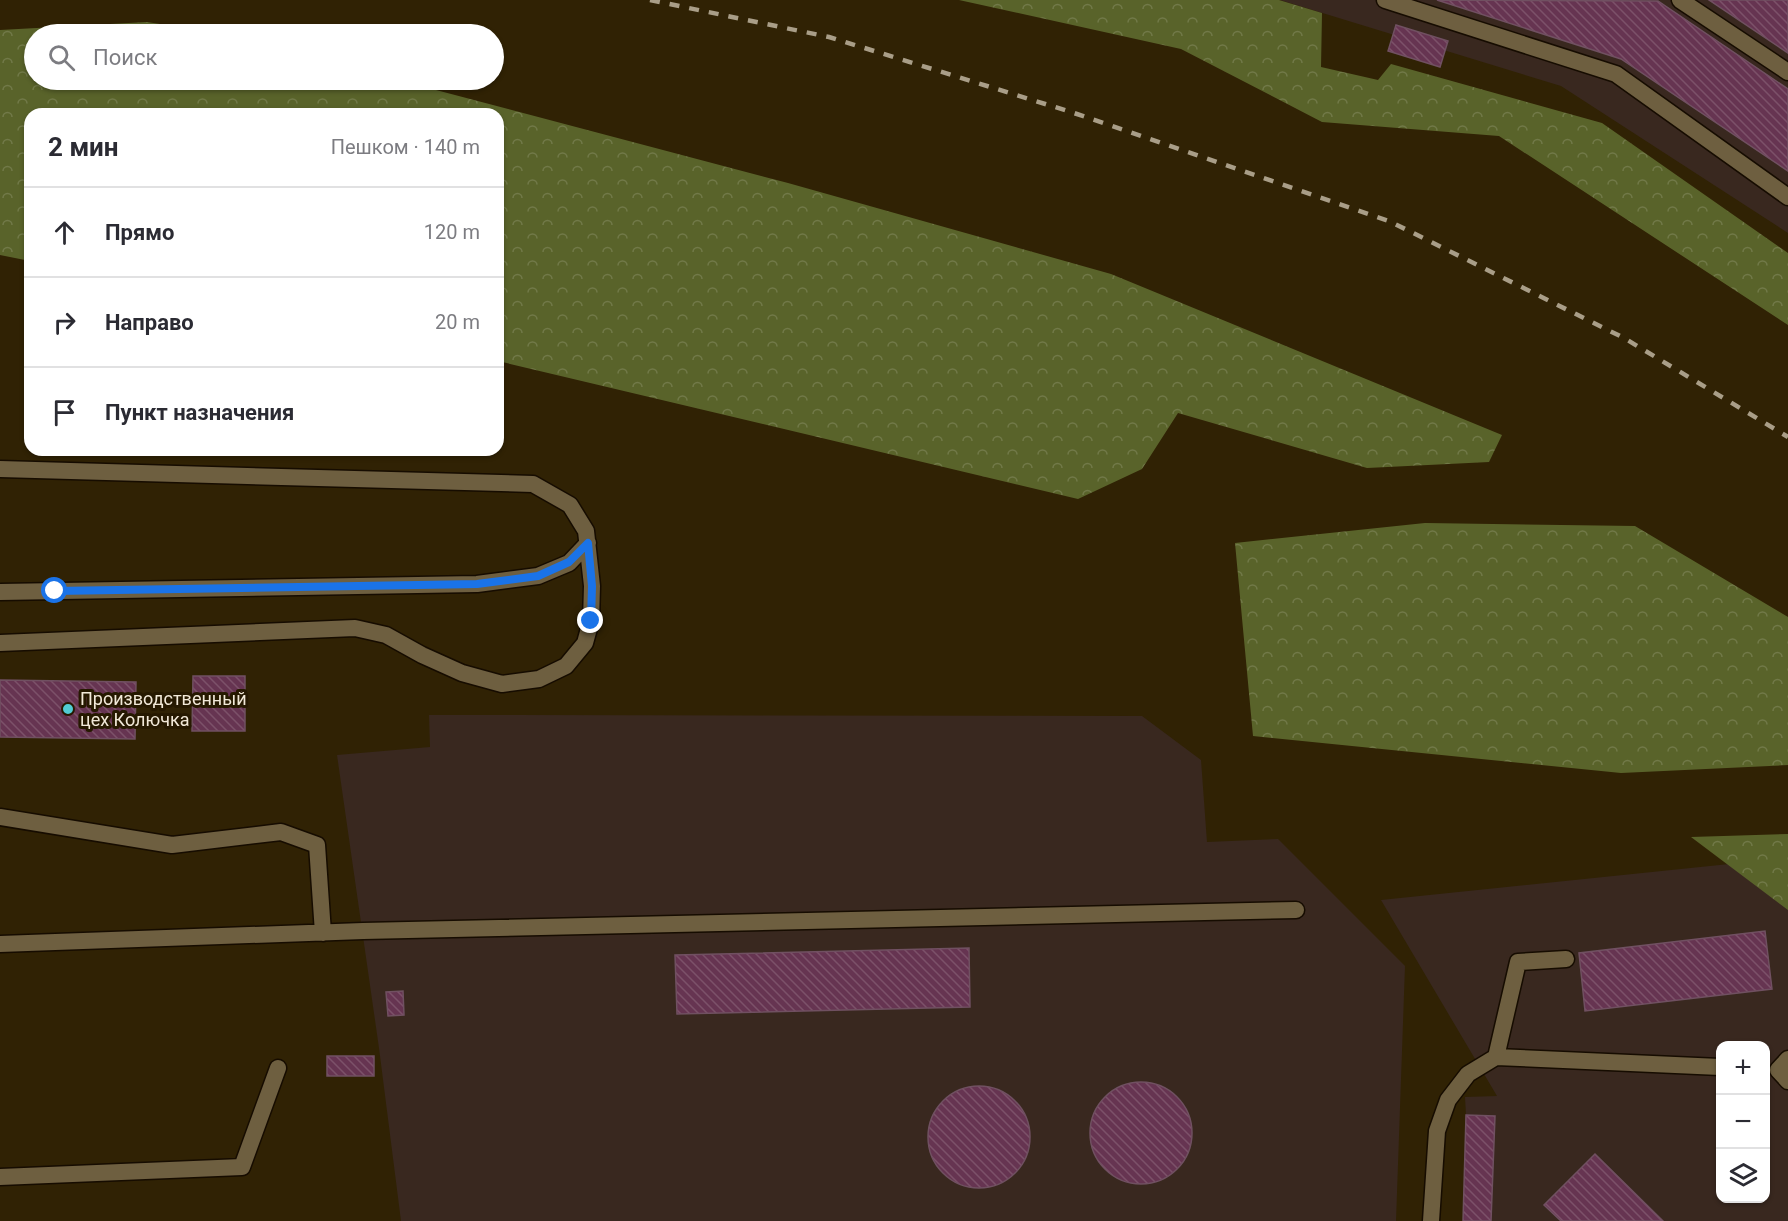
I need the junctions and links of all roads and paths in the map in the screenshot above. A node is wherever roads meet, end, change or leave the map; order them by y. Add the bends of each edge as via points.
1 (1384, 0) edge
2 (1680, 0) edge
3 (1788, 72) edge
4 (1788, 197) edge
5 (0, 469) edge
6 (588, 543) junction
7 (0, 592) edge
8 (0, 644) edge
9 (0, 817) edge
10 (1296, 910) dead end
11 (323, 933) junction
12 (0, 944) edge
13 (1566, 959) dead end
14 (1496, 1057) junction
15 (1716, 1067) edge
16 (278, 1068) dead end
17 (0, 1177) edge
18 (1431, 1221) edge

1 - 4 lane via 1616,74
2 - 3 lane
5 - 6 lane via 533,484 570,505 586,531
6 - 7 lane via 569,562 538,576 477,584
6 - 8 lane via 591,621 585,643 567,666 539,679 502,684 462,674 387,635 356,628
9 - 11 lane via 172,845 281,832 317,845
10 - 11 lane
11 - 12 lane
13 - 14 lane via 1518,962
14 - 15 lane
14 - 18 lane via 1468,1074 1448,1100 1437,1131
16 - 17 lane via 242,1167

